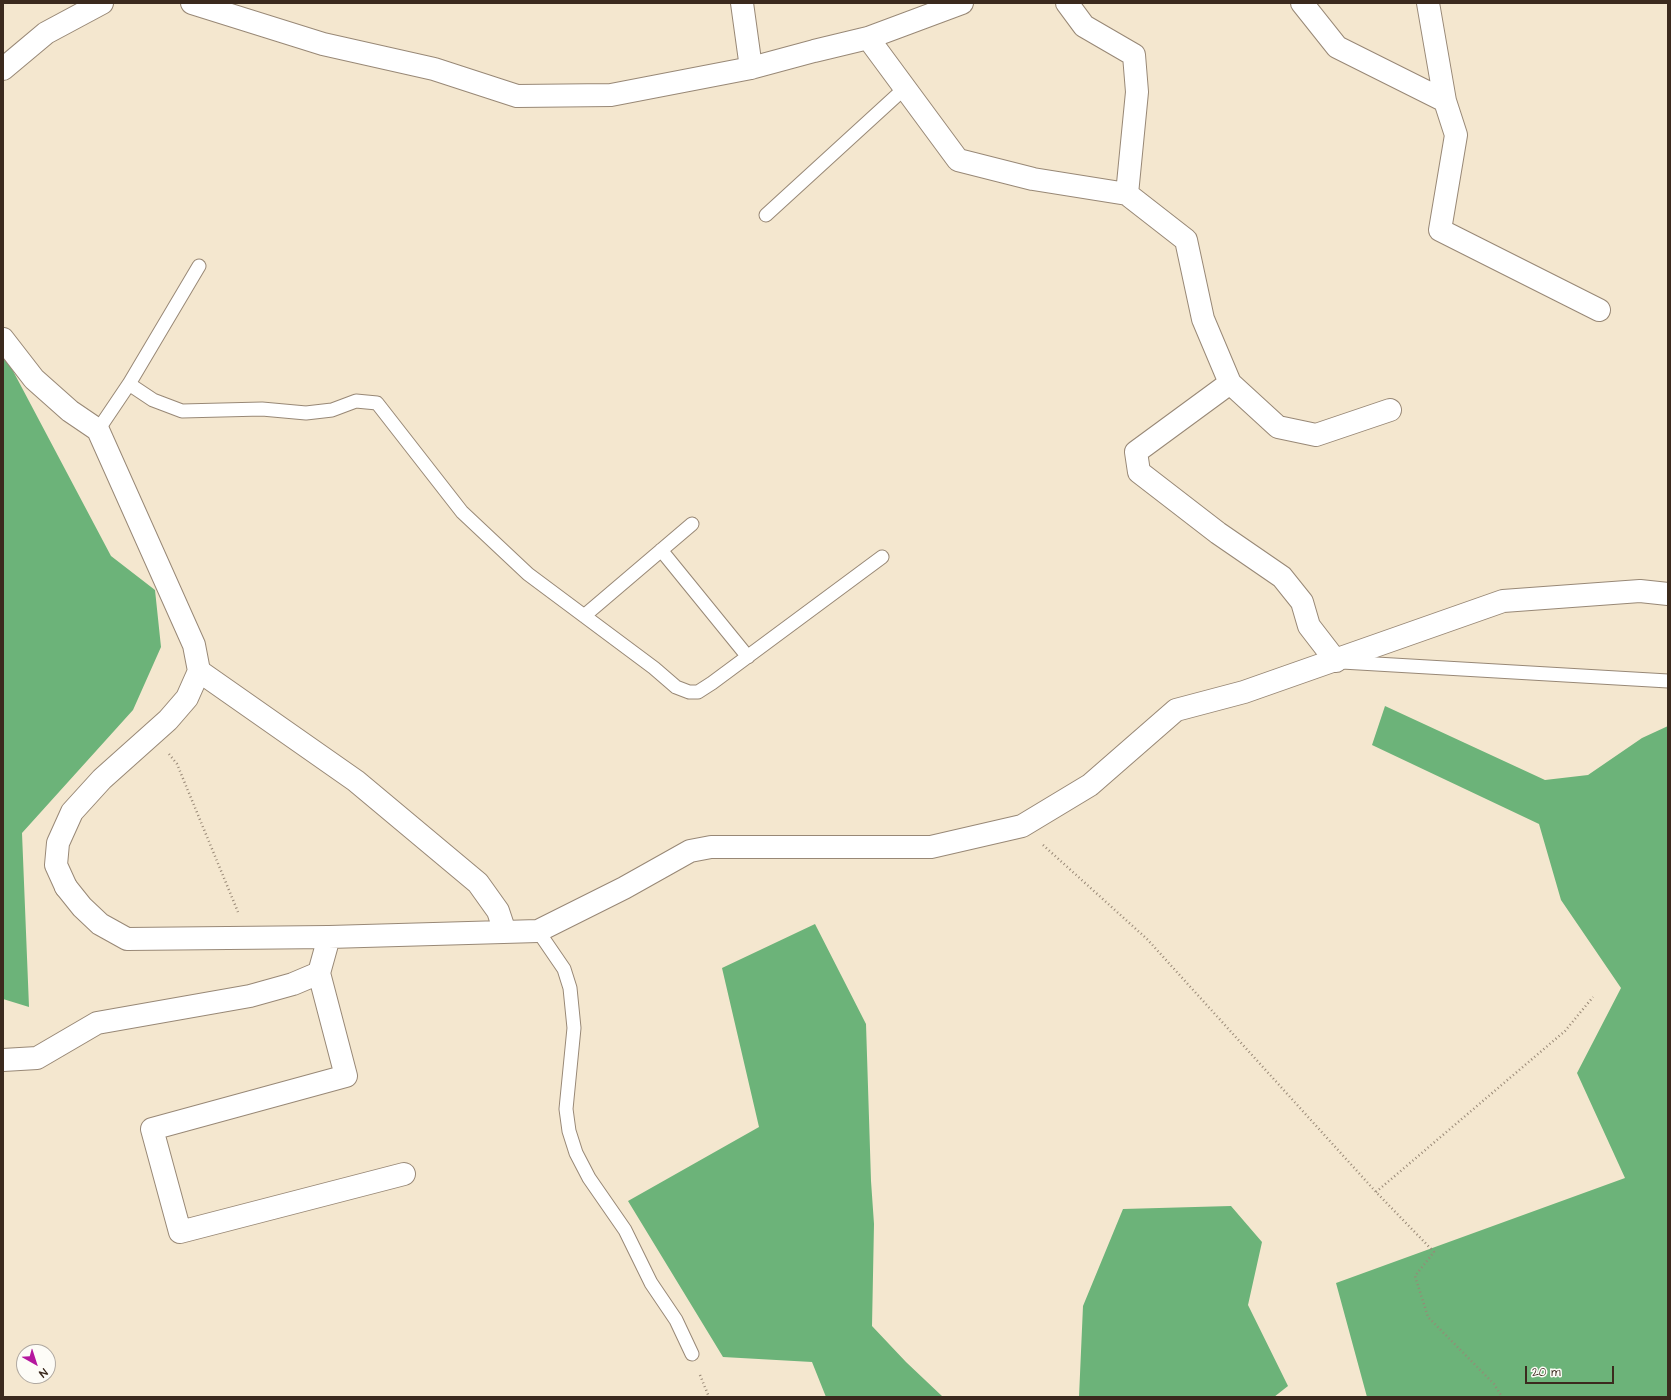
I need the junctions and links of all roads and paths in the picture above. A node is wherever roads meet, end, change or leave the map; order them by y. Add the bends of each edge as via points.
1 (102, 3) edge
2 (192, 3) edge
3 (742, 3) edge
4 (962, 3) edge
5 (1067, 3) edge
6 (1302, 3) edge
7 (1428, 3) edge
8 (233, 9) edge
9 (868, 38) junction
10 (751, 68) junction
11 (3, 69) edge
12 (906, 88) junction
13 (1445, 101) junction
14 (1127, 194) junction
15 (766, 215) dead end
16 (198, 266) dead end
17 (1599, 310) dead end
18 (3, 339) edge
19 (1230, 383) junction
20 (128, 384) junction
21 (1390, 410) dead end
22 (98, 430) junction
23 (692, 524) dead end
24 (660, 550) junction
25 (882, 557) dead end
26 (1668, 594) edge
27 (584, 616) junction
28 (748, 657) junction
29 (1336, 661) junction
30 (199, 671) junction
31 (1668, 681) edge
32 (152, 734) junction
33 (1022, 826) junction
34 (538, 931) junction
35 (505, 932) junction
36 (329, 937) junction
37 (249, 938) junction
38 (319, 973) junction
39 (1593, 997) dead end
40 (3, 1060) edge
41 (404, 1174) dead end
42 (1376, 1192) junction
43 (692, 1354) dead end
44 (1502, 1397) edge

1 - 11 street via 46,33
2 - 8 street
3 - 10 street
4 - 9 street
5 - 14 street via 1084,26 1134,55 1137,92
6 - 13 street via 1337,47
7 - 13 street
8 - 10 street via 323,44 434,69 517,96 611,95
9 - 10 street
9 - 12 street
12 - 14 street via 958,160 1033,180
12 - 15 lane
13 - 17 street via 1456,135 1440,230
14 - 19 street via 1186,240 1203,319
16 - 20 lane
18 - 22 street via 34,379 70,411
19 - 21 street via 1278,426 1316,435
19 - 29 street via 1136,452 1139,472 1218,533 1282,577 1302,602 1309,626
20 - 22 lane
20 - 27 lane via 153,400 182,411 262,409 306,413 332,410 356,401 377,403 462,512 528,574
22 - 30 street via 194,645
23 - 24 lane
24 - 27 lane
24 - 28 lane
25 - 28 lane
26 - 29 street via 1640,591 1503,601
27 - 28 lane via 676,686 689,692 698,692
29 - 31 lane
29 - 33 street via 1244,692 1176,710 1090,785
30 - 32 street via 187,698
30 - 35 street via 356,780 478,883 498,911
32 - 37 path via 177,764
32 - 37 street via 102,779 72,812 58,843 56,865 66,887 100,924 127,939
33 - 34 street via 931,847 711,847 690,851 624,888
33 - 42 path via 1146,939
34 - 35 street
34 - 43 lane via 564,969 570,988 574,1028 566,1109 576,1153 589,1178 624,1230 651,1283 676,1320
35 - 36 street
36 - 37 street
36 - 38 street
38 - 40 street via 293,984 250,996 97,1023 37,1058
38 - 41 street via 346,1076 152,1129 180,1232
39 - 42 path via 1565,1031
42 - 44 path via 1434,1252 1414,1276 1428,1317 1494,1384

